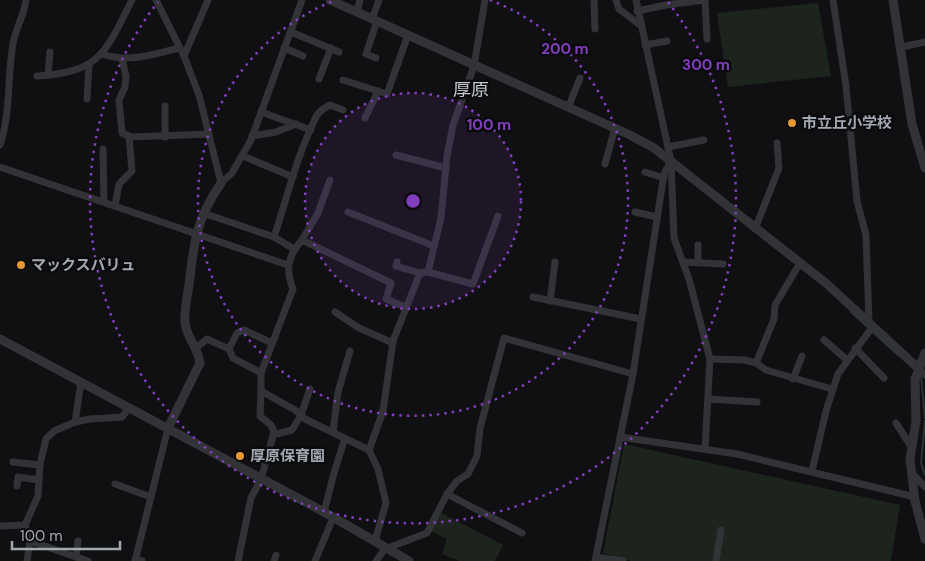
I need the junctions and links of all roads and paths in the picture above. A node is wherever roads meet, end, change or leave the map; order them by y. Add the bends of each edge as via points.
1 (26, 0) edge
2 (132, 0) edge
3 (156, 0) edge
4 (208, 0) edge
5 (302, 0) edge
6 (330, 0) edge
7 (360, 0) edge
8 (379, 0) edge
9 (486, 0) edge
10 (594, 0) edge
11 (616, 0) edge
12 (636, 0) edge
13 (699, 0) edge
14 (705, 0) edge
15 (833, 0) edge
16 (893, 0) edge
17 (666, 2) edge
18 (637, 11) junction
19 (357, 12) junction
20 (375, 20) junction
21 (640, 24) junction
22 (595, 29) dead end
23 (291, 32) junction
24 (408, 35) junction
25 (707, 39) dead end
26 (667, 42) dead end
27 (925, 42) edge
28 (645, 45) junction
29 (902, 47) junction
30 (178, 48) junction
31 (284, 48) junction
32 (331, 48) junction
33 (50, 52) dead end
34 (340, 52) dead end
35 (102, 54) junction
36 (184, 56) junction
37 (303, 56) dead end
38 (122, 58) junction
39 (376, 58) dead end
40 (89, 64) junction
41 (474, 66) junction
42 (48, 75) junction
43 (37, 76) dead end
44 (580, 78) dead end
45 (319, 79) dead end
46 (343, 80) dead end
47 (378, 91) junction
48 (87, 99) dead end
49 (165, 106) dead end
50 (568, 108) junction
51 (343, 110) dead end
52 (261, 112) junction
53 (365, 118) dead end
54 (296, 124) junction
55 (615, 128) junction
56 (311, 130) junction
57 (209, 134) junction
58 (129, 136) junction
59 (252, 136) junction
60 (165, 137) junction
61 (704, 140) dead end
62 (777, 144) dead end
63 (0, 145) edge
64 (668, 147) junction
65 (103, 149) dead end
66 (396, 155) dead end
67 (243, 156) junction
68 (671, 161) junction
69 (605, 164) dead end
70 (0, 167) edge
71 (446, 168) junction
72 (925, 168) edge
73 (645, 172) dead end
74 (293, 177) junction
75 (664, 178) junction
76 (330, 180) dead end
77 (221, 184) junction
78 (104, 202) junction
79 (115, 206) junction
80 (348, 212) dead end
81 (635, 212) dead end
82 (203, 213) junction
83 (498, 216) dead end
84 (657, 217) junction
85 (755, 229) junction
86 (195, 233) junction
87 (274, 237) junction
88 (302, 240) junction
89 (698, 245) dead end
90 (434, 246) junction
91 (294, 249) junction
92 (397, 262) dead end
93 (555, 262) dead end
94 (683, 262) junction
95 (698, 263) junction
96 (722, 264) dead end
97 (288, 265) junction
98 (798, 267) junction
99 (428, 272) junction
100 (420, 273) junction
101 (533, 297) dead end
102 (550, 301) junction
103 (405, 307) junction
104 (335, 312) dead end
105 (641, 319) junction
106 (870, 327) junction
107 (0, 339) edge
108 (824, 340) dead end
109 (272, 342) junction
110 (393, 343) junction
111 (196, 348) junction
112 (855, 348) junction
113 (229, 349) junction
114 (350, 350) dead end
115 (925, 353) edge
116 (802, 356) dead end
117 (710, 359) junction
118 (846, 359) junction
119 (756, 363) junction
120 (261, 373) junction
121 (921, 373) edge
122 (634, 374) junction
123 (793, 378) junction
124 (884, 378) dead end
125 (80, 382) junction
126 (310, 389) dead end
127 (832, 389) junction
128 (261, 392) junction
129 (708, 399) junction
130 (757, 402) dead end
131 (129, 408) junction
132 (301, 415) junction
133 (75, 422) junction
134 (896, 423) dead end
135 (168, 428) junction
136 (332, 432) junction
137 (273, 435) junction
138 (620, 437) junction
139 (345, 438) junction
140 (912, 448) junction
141 (368, 450) junction
142 (705, 450) junction
143 (13, 462) dead end
144 (40, 466) junction
145 (812, 471) junction
146 (912, 473) junction
147 (262, 479) junction
148 (39, 480) junction
149 (115, 484) dead end
150 (16, 486) dead end
151 (925, 487) edge
152 (447, 494) junction
153 (151, 497) junction
154 (915, 497) junction
155 (324, 512) junction
156 (333, 518) junction
157 (25, 525) junction
158 (0, 526) edge
159 (721, 530) dead end
160 (522, 533) dead end
161 (925, 539) edge
162 (78, 541) dead end
163 (375, 541) junction
164 (30, 542) junction
165 (385, 549) junction
166 (76, 557) junction
167 (596, 559) edge
168 (27, 561) edge
169 (88, 561) edge
170 (137, 561) edge
171 (238, 561) edge
172 (315, 561) edge
173 (376, 561) edge
174 (409, 561) edge
175 (622, 561) edge
176 (716, 561) edge

1 - 63 street via 13,43 8,76 8,111
2 - 35 street
3 - 30 street
4 - 36 street
5 - 23 street
6 - 19 street
7 - 19 street
8 - 20 street
9 - 41 street
10 - 22 street
11 - 21 street via 619,9
12 - 18 street
13 - 14 street
13 - 17 street
14 - 25 street
15 - 106 street via 846,86 857,202 866,236
16 - 29 street
17 - 18 street
18 - 21 street
19 - 20 street
20 - 24 street
20 - 39 street via 366,54
21 - 28 street
23 - 31 street
23 - 32 street
24 - 41 street
24 - 47 street via 387,94
26 - 28 street
27 - 29 street
28 - 64 street
29 - 72 street via 912,124
30 - 36 street
30 - 38 street
31 - 37 street
31 - 52 street
32 - 34 street
32 - 45 street
33 - 42 street
35 - 38 street
35 - 40 street
36 - 57 street
38 - 58 street via 126,76 119,110 122,133
40 - 42 street via 72,72
40 - 48 street
41 - 50 street
41 - 71 street via 458,106
42 - 43 street
44 - 50 street
46 - 47 street
47 - 53 street
49 - 60 street
50 - 55 street
51 - 56 street via 330,105 324,108 316,116
52 - 54 street
52 - 59 street
54 - 56 street
54 - 59 street
55 - 68 street via 654,148
55 - 69 street
56 - 74 street
57 - 60 street
57 - 77 street
58 - 60 street
58 - 79 street via 132,171 119,184
59 - 67 street
61 - 64 street
62 - 85 street via 779,168
64 - 68 street
65 - 78 street
66 - 71 street
67 - 74 street
67 - 77 street
68 - 75 street
68 - 85 street
68 - 94 street via 674,238
70 - 78 street
71 - 90 street via 441,218
73 - 75 street
74 - 87 street
75 - 84 street
76 - 88 street via 318,213
77 - 82 street
78 - 79 street
79 - 86 street
80 - 90 street
81 - 84 street
82 - 86 street
82 - 87 street
83 - 99 street via 472,284
84 - 105 street
85 - 98 street
86 - 97 street
86 - 111 street via 185,313 188,334
87 - 91 street
88 - 91 street
88 - 103 street via 391,283 386,299
89 - 95 street
90 - 99 street
91 - 97 street
92 - 100 street via 396,266
93 - 102 street
94 - 95 street
94 - 117 street
95 - 96 street
97 - 109 street via 287,274 293,289
98 - 106 street
98 - 119 street via 775,305 774,318
99 - 100 street
100 - 103 street
101 - 102 street
102 - 105 street
103 - 110 street
104 - 110 street via 359,328
105 - 122 street
106 - 112 street
106 - 121 street
107 - 125 street
108 - 118 street
109 - 113 street via 244,330 237,333
109 - 120 street
110 - 141 street via 383,411
111 - 113 street via 207,340
111 - 135 street via 200,363
112 - 118 street
112 - 124 street
113 - 120 street via 233,358
114 - 136 street via 336,400
115 - 121 street
116 - 123 street
117 - 119 street
117 - 129 street
118 - 127 street
119 - 123 street via 766,370
120 - 128 street
121 - 140 street
122 - 138 street
122 - 152 street via 504,338 480,428 477,456 468,474 457,481
123 - 127 street
125 - 131 street
125 - 133 street
126 - 132 street
127 - 145 street
128 - 132 street
128 - 137 street via 260,416 271,425
129 - 130 street
129 - 142 street
131 - 133 street via 122,417
131 - 135 street
132 - 136 street
132 - 137 street via 292,430
133 - 144 street via 54,431 46,439
134 - 140 street
135 - 147 street
135 - 153 street
136 - 139 street
137 - 147 street
138 - 142 street
138 - 167 street
139 - 141 street
139 - 155 street
140 - 146 street
141 - 163 street via 378,469 386,503
142 - 145 street
143 - 144 street
144 - 148 street
145 - 154 street
146 - 151 street
146 - 154 street
147 - 155 street
147 - 171 street via 250,498
148 - 150 street via 18,477
148 - 157 street via 38,496
149 - 153 street
152 - 160 street
152 - 165 street via 427,533
153 - 170 street
154 - 161 street
155 - 156 street
156 - 163 street
156 - 172 street
157 - 158 street
157 - 164 street
159 - 176 street
162 - 166 street
163 - 165 street
164 - 166 street
164 - 168 street
165 - 173 street
165 - 174 street
166 - 169 street
167 - 175 street

